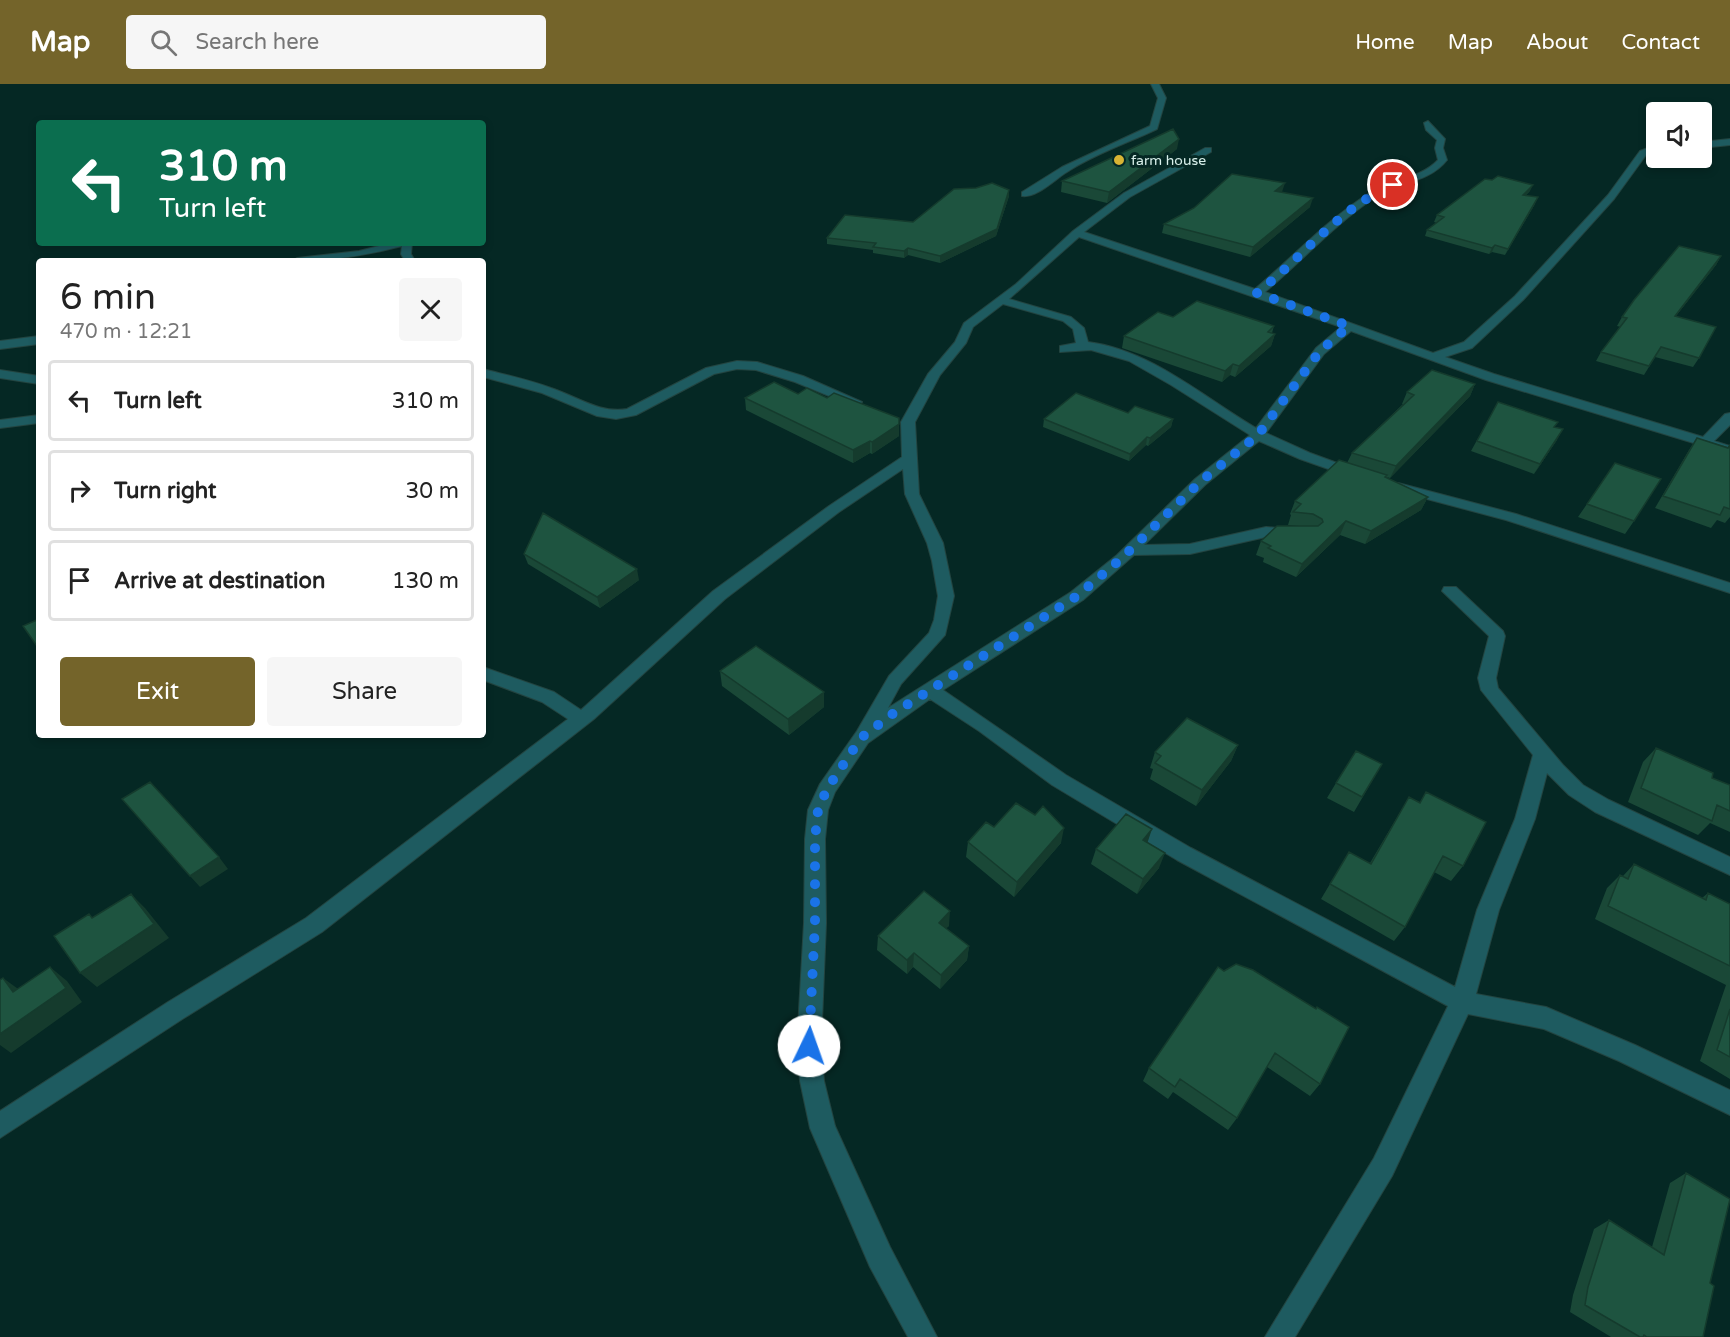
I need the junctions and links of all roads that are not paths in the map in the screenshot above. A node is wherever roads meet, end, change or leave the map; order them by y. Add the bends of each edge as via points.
1 (1155, 84) edge
2 (1428, 123) dead end
3 (1730, 142) edge
4 (1712, 144) edge
5 (1208, 150) dead end
6 (1646, 150) edge
7 (1025, 194) dead end
8 (1077, 233) junction
9 (392, 246) edge
10 (324, 258) edge
11 (1257, 293) junction
12 (1001, 300) junction
13 (1349, 326) junction
14 (36, 340) edge
15 (0, 345) edge
16 (1083, 345) junction
17 (1064, 349) dead end
18 (1432, 357) junction
19 (0, 374) edge
20 (486, 374) edge
21 (36, 380) edge
22 (867, 406) edge
23 (1730, 417) edge
24 (36, 419) edge
25 (0, 424) edge
26 (1258, 435) junction
27 (1706, 442) junction
28 (1730, 450) edge
29 (909, 459) junction
30 (1308, 534) edge
31 (1131, 549) junction
32 (1730, 588) edge
33 (1450, 591) dead end
34 (486, 674) edge
35 (930, 690) junction
36 (581, 719) junction
37 (861, 738) junction
38 (1543, 754) junction
39 (1730, 866) edge
40 (1462, 1002) junction
41 (1730, 1103) edge
42 (0, 1126) edge
43 (923, 1337) edge
44 (1280, 1337) edge

1 - 7 street via 1162,98 1154,127 1065,169
2 - 11 street via 1441,139 1443,160 1437,168 1367,199
3 - 4 street
5 - 8 street via 1127,195
6 - 18 street via 1611,197 1519,298 1468,345
8 - 11 street
8 - 12 street
9 - 10 street
11 - 13 street
12 - 16 street via 1067,319 1078,328
12 - 29 street via 969,326 903,420
13 - 18 street
13 - 26 street via 1320,351
14 - 15 street
16 - 17 street
16 - 26 street via 1136,361
18 - 27 street
19 - 21 street
20 - 22 street via 616,415 631,412 710,371 757,366
23 - 27 street
24 - 25 street
26 - 31 street via 1200,482
26 - 32 street via 1303,457 1378,482 1511,517
27 - 28 street
29 - 36 street via 719,595
29 - 37 street via 912,494 936,543 940,561 946,596 942,620 938,635 895,681
30 - 31 street via 1266,532 1190,549
31 - 35 street via 1077,596
33 - 38 street via 1495,631 1487,684
34 - 36 street via 548,697
35 - 37 street
35 - 40 street via 1059,780 1184,854
36 - 42 street via 314,925
37 - 43 street via 827,789 818,810 809,1046 812,1081 823,1128 880,1257
38 - 39 street via 1576,790 1602,806
38 - 40 street via 1525,819 1488,910
40 - 41 street via 1546,1018
40 - 44 street via 1383,1167

